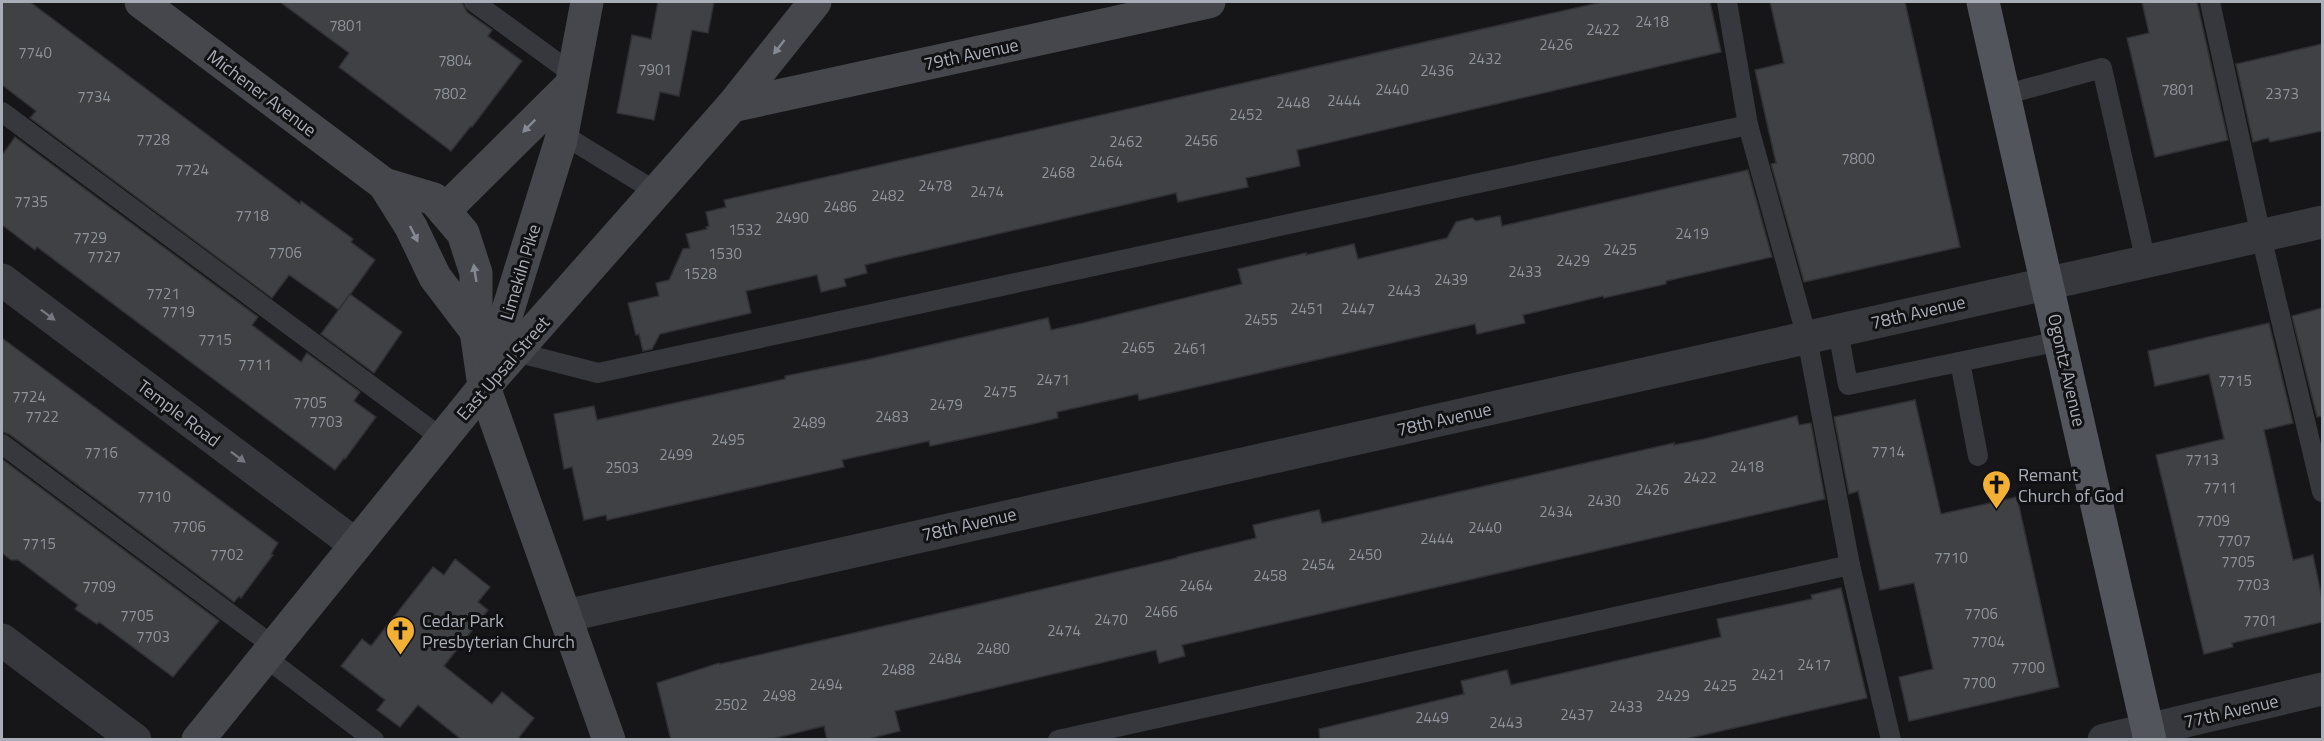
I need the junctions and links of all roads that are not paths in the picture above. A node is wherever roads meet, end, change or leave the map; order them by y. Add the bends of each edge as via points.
1 (141, 2) edge
2 (474, 2) edge
3 (587, 2) edge
4 (815, 2) edge
5 (1209, 2) edge
6 (1728, 2) edge
7 (1983, 2) edge
8 (2214, 2) edge
9 (572, 80) junction
10 (2004, 94) junction
11 (732, 106) junction
12 (2, 112) edge
13 (1748, 126) junction
14 (562, 134) junction
15 (384, 184) junction
16 (658, 193) junction
17 (444, 211) junction
18 (2322, 222) edge
19 (2261, 236) junction
20 (2146, 262) junction
21 (2, 280) edge
22 (2048, 285) junction
23 (476, 331) junction
24 (1822, 334) junction
25 (2060, 341) junction
26 (516, 352) junction
27 (1960, 362) junction
28 (484, 387) junction
29 (443, 439) junction
30 (2, 444) edge
31 (2318, 452) edge
32 (1978, 456) dead end
33 (2322, 492) edge
34 (356, 545) junction
35 (1850, 565) junction
36 (565, 616) junction
37 (2, 640) edge
38 (269, 651) junction
39 (2322, 689) edge
40 (2149, 735) edge
41 (135, 740) edge
42 (198, 740) edge
43 (374, 740) edge
44 (609, 740) edge
45 (1058, 740) edge
46 (1891, 740) edge
47 (2104, 740) edge

1 - 15 street, Michener Avenue
2 - 9 lane
3 - 9 street, Limekiln Pike
4 -> 11 street, East Upsal Street
5 - 11 street, 79th Avenue
6 - 13 lane
7 - 10 main road, Ogontz Avenue
8 - 19 lane
9 - 14 street, Limekiln Pike
9 -> 17 street
10 - 20 lane via 2102,68
10 - 22 main road, Ogontz Avenue
11 - 16 street, East Upsal Street
12 - 29 lane
13 - 24 lane
13 - 26 lane via 598,373
14 - 16 lane
14 - 28 street, Limekiln Pike
15 - 17 street, Michener Avenue via 434,199
15 -> 23 street, Michener Avenue via 411,227 435,278
16 - 26 street, East Upsal Street
23 -> 17 street, Michener Avenue via 476,273 463,233
18 - 19 street, 78th Avenue
19 - 20 street, 78th Avenue
19 - 31 lane
20 - 22 street, 78th Avenue
21 -> 34 street, Temple Road
22 - 24 street, 78th Avenue
22 - 25 main road, Ogontz Avenue
23 - 28 street, Michener Avenue
24 - 27 lane via 1848,385
24 - 35 lane
24 - 36 street, 78th Avenue
25 - 27 lane
25 - 40 main road, Ogontz Avenue
26 - 28 street, East Upsal Street
27 - 32 lane
28 - 29 street, East Upsal Street
28 - 36 street
29 - 34 street, East Upsal Street
30 - 38 lane
31 - 33 lane
34 - 38 street, East Upsal Street
35 - 45 lane
35 - 46 lane
36 - 44 street
37 - 41 street
38 - 42 street, East Upsal Street
38 - 43 lane
39 - 40 street, 77th Avenue
40 - 47 street, 77th Avenue

